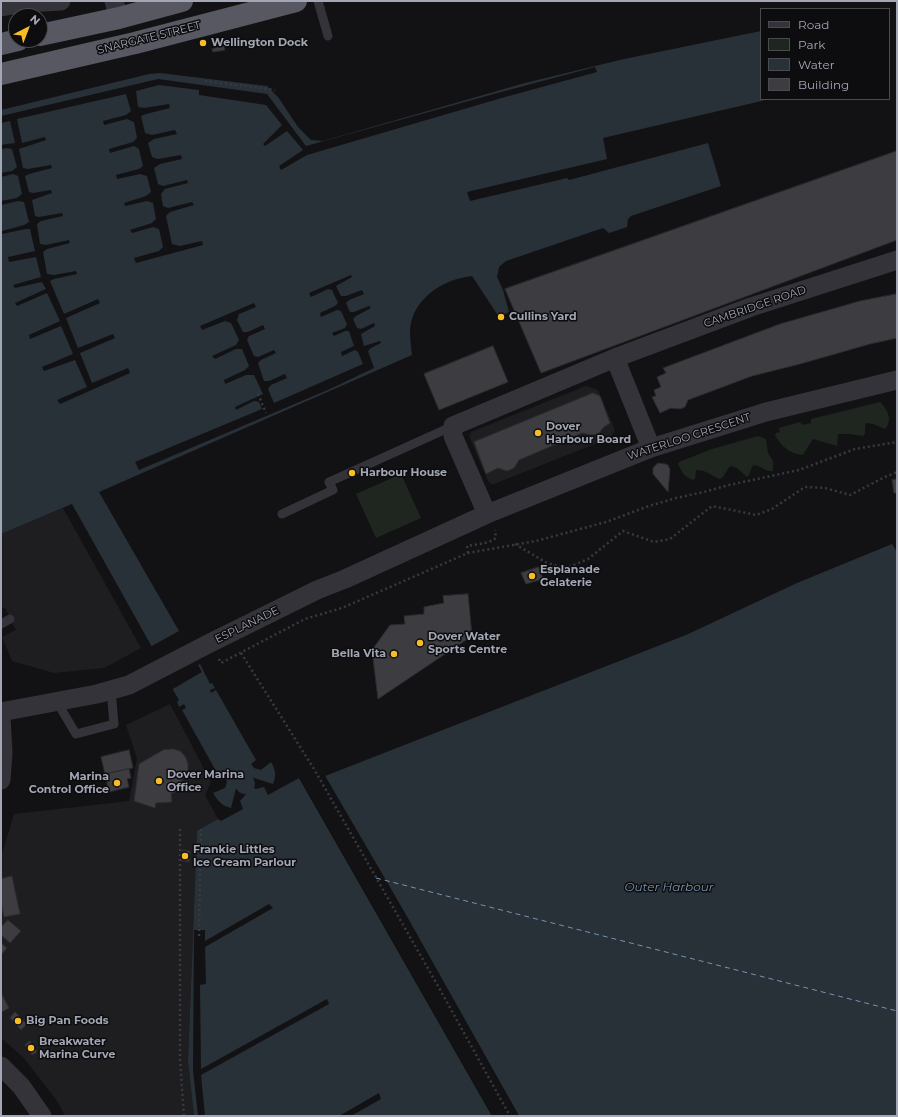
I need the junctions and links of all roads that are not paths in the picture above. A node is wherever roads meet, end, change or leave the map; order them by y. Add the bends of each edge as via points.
1 (61, 1) edge
2 (182, 1) edge
3 (296, 1) edge
4 (318, 1) edge
5 (1, 7) edge
6 (116, 9) edge
7 (48, 32) edge
8 (328, 36) dead end
9 (1, 74) edge
10 (897, 260) edge
11 (615, 358) junction
12 (897, 380) edge
13 (453, 426) junction
14 (651, 448) junction
15 (282, 514) dead end
16 (487, 514) junction
17 (10, 619) dead end
18 (1, 624) edge
19 (120, 688) junction
20 (57, 702) junction
21 (1, 712) edge
22 (1, 717) edge
23 (1, 780) edge
24 (1, 1066) edge
25 (42, 1116) edge

1 - 5 street
2 - 6 highway
3 - 9 highway, SNARGATE STREET via 135,43
4 - 8 lane
6 - 7 highway
10 - 11 street, CAMBRIDGE ROAD via 751,307
11 - 13 street, CAMBRIDGE ROAD
11 - 14 street
12 - 14 street, WATERLOO CRESCENT via 766,412
13 - 15 lane via 329,482 333,490
13 - 16 street via 453,436
14 - 16 street, WATERLOO CRESCENT
16 - 19 street, ESPLANADE via 317,590
17 - 18 lane
19 - 20 street, ESPLANADE
19 - 20 lane via 114,724 76,734
20 - 21 street, ESPLANADE
22 - 23 street
24 - 25 street via 21,1086

